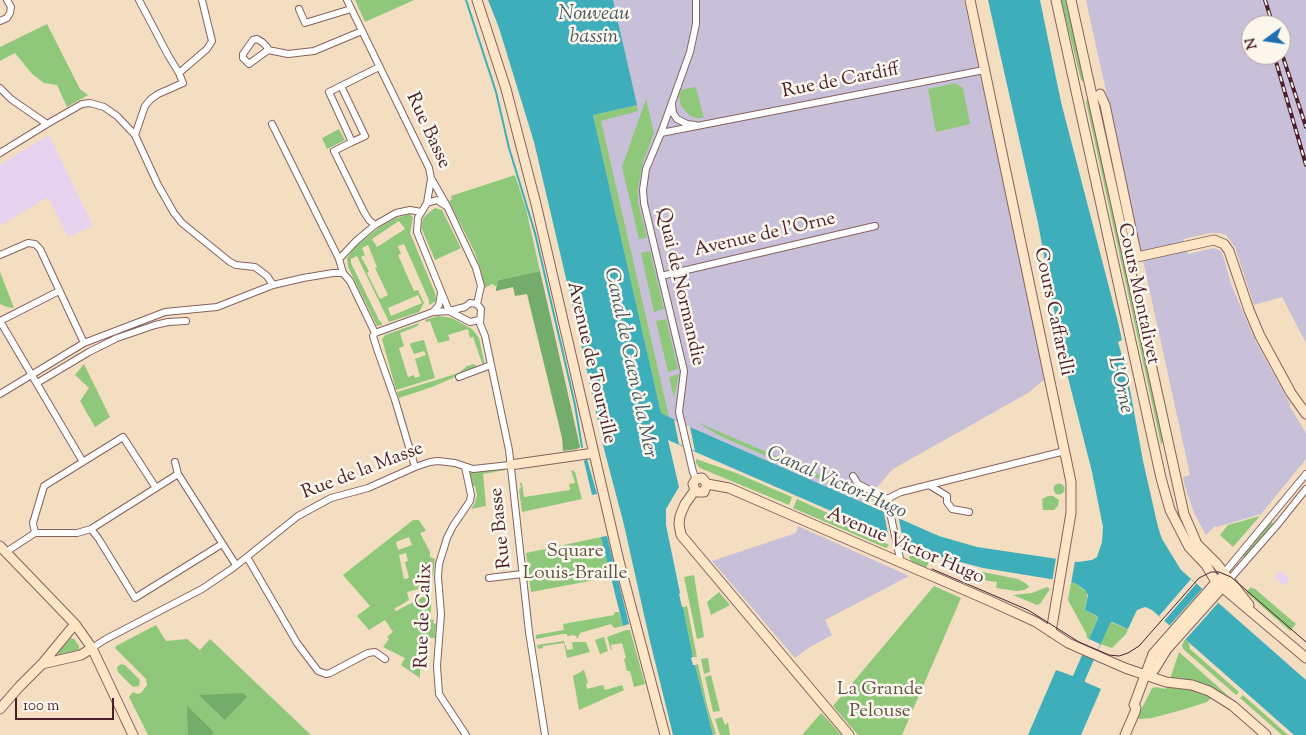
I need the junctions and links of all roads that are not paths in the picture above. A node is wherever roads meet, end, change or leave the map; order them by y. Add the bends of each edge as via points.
1 (7, 0) edge
2 (140, 0) edge
3 (202, 0) edge
4 (347, 0) edge
5 (477, 0) edge
6 (696, 0) edge
7 (970, 0) edge
8 (1056, 0) edge
9 (1071, 0) edge
10 (300, 9) dead end
11 (351, 9) junction
12 (0, 21) edge
13 (362, 31) junction
14 (268, 50) dead end
15 (379, 67) junction
16 (984, 70) junction
17 (179, 73) junction
18 (341, 86) junction
19 (0, 88) edge
20 (1100, 94) dead end
21 (0, 98) edge
22 (11, 99) junction
23 (672, 101) junction
24 (47, 124) junction
25 (272, 124) dead end
26 (704, 125) junction
27 (661, 133) junction
28 (135, 135) junction
29 (352, 142) junction
30 (0, 153) edge
31 (431, 178) junction
32 (427, 203) junction
33 (447, 206) junction
34 (421, 212) junction
35 (375, 225) junction
36 (875, 226) dead end
37 (0, 255) edge
38 (339, 259) junction
39 (343, 273) junction
40 (661, 276) junction
41 (273, 285) junction
42 (441, 290) junction
43 (59, 291) junction
44 (477, 304) junction
45 (464, 307) junction
46 (449, 311) junction
47 (433, 312) junction
48 (464, 318) junction
49 (479, 320) junction
50 (0, 321) edge
51 (186, 321) dead end
52 (375, 333) junction
53 (84, 343) junction
54 (491, 365) junction
55 (32, 374) junction
56 (459, 377) dead end
57 (36, 383) junction
58 (0, 394) edge
59 (1306, 414) edge
60 (1065, 451) junction
61 (594, 452) junction
62 (83, 462) junction
63 (175, 462) dead end
64 (510, 465) junction
65 (415, 467) junction
66 (465, 467) junction
67 (178, 474) junction
68 (1306, 474) edge
69 (853, 476) dead end
70 (696, 479) junction
71 (707, 484) junction
72 (929, 485) junction
73 (156, 488) junction
74 (1306, 489) edge
75 (695, 490) junction
76 (887, 499) junction
77 (969, 512) dead end
78 (91, 529) junction
79 (35, 533) junction
80 (222, 544) junction
81 (3, 549) edge
82 (247, 557) junction
83 (901, 563) junction
84 (236, 565) junction
85 (522, 574) junction
86 (1226, 576) junction
87 (489, 578) dead end
88 (1219, 584) junction
89 (1254, 612) junction
90 (75, 624) junction
91 (1051, 632) junction
92 (92, 648) junction
93 (1306, 658) edge
94 (385, 659) dead end
95 (42, 664) junction
96 (1146, 675) junction
97 (432, 690) dead end
98 (439, 694) junction
99 (0, 709) edge
100 (1133, 709) junction
101 (132, 735) edge
102 (466, 735) edge
103 (544, 735) edge
104 (665, 735) edge
105 (849, 735) edge
106 (1118, 735) edge
107 (1125, 735) edge
108 (1266, 735) edge

1 - 12 street via 10,13
2 - 17 street
3 - 17 street via 212,41
4 - 11 street, Rue Basse
5 - 61 street, Avenue de Tourville via 521,146
6 - 23 street, Quai de Normandie via 696,24 690,52
7 - 16 street, Cours Caffarelli
8 - 88 street, Cours Montalivet via 1166,500 1185,540
9 - 86 street, Cours Montalivet via 1184,514 1197,544
10 - 11 street via 304,26
11 - 13 street, Rue Basse
13 - 14 street via 301,54
13 - 15 street, Rue Basse
15 - 18 street
15 - 31 street, Rue Basse
16 - 26 street, Rue de Cardiff
16 - 60 street, Cours Caffarelli
17 - 28 street via 183,83 151,99 145,106
18 - 29 street via 328,92
18 - 29 street via 365,136
19 - 22 street
20 - 59 street, Cours Montalivet via 1137,257 1214,240 1224,244 1260,336
21 - 22 street
22 - 24 street
23 - 26 street, Rue de Cardiff via 677,119 687,124
23 - 27 street, Quai de Normandie
24 - 28 street via 82,104 90,103 117,116
24 - 30 street
25 - 38 street
26 - 27 street, Rue de Cardiff
27 - 40 street, Quai de Normandie via 646,169 643,190
28 - 41 street via 158,185 182,223 230,262 255,267
29 - 35 street via 334,151 364,212
31 - 32 street
31 - 33 street, Rue Basse
32 - 33 street via 437,200
32 - 34 street
33 - 44 street, Rue Basse via 476,268 481,286
34 - 35 street via 403,210
34 - 42 street via 416,224 417,232
35 - 38 street
36 - 40 street, Avenue de l'Orne
37 - 43 street via 28,243 35,244
38 - 39 street
39 - 41 street
39 - 52 street
40 - 70 street, Quai de Normandie via 684,371 679,412
41 - 53 street via 217,307 165,312
42 - 46 street
42 - 47 street via 441,299
43 - 50 street
43 - 53 street
44 - 45 street via 470,303
44 - 49 street, Rue Basse via 482,312
45 - 46 street
45 - 48 street
46 - 47 street
46 - 48 street
47 - 52 street
48 - 49 street via 470,322
49 - 54 street, Rue Basse
50 - 55 street
51 - 57 street via 155,325 117,338
52 - 65 street via 376,349
53 - 55 street
54 - 56 street
54 - 64 street, Rue Basse
55 - 57 street
55 - 58 street
57 - 62 street
60 - 72 street
60 - 91 street, Cours Caffarelli via 1072,495 1071,512
61 - 64 street, Rue de la Masse
61 - 104 street, Avenue de Tourville
62 - 73 street via 123,437
62 - 79 street via 44,486 33,523
63 - 67 street
64 - 66 street, Rue de la Masse via 478,469
64 - 85 street, Rue Basse
65 - 66 street, Rue de la Masse via 438,461
65 - 82 street, Rue de la Masse via 307,510
66 - 98 street, Rue de Calix via 470,501 450,532 439,564 436,666
67 - 73 street
67 - 80 street
68 - 86 street
69 - 76 street via 858,484
70 - 71 street via 702,478
70 - 75 street via 693,484
71 - 75 street via 704,492
71 - 83 street, Avenue Victor Hugo via 729,488
72 - 76 street via 895,493
72 - 77 street via 947,496 952,509
73 - 78 street
74 - 86 street via 1278,524
75 - 105 street via 684,504 679,522 681,535
76 - 83 street
78 - 79 street via 77,533
78 - 80 street via 135,598
79 - 81 street
80 - 84 street
81 - 90 street
82 - 84 street, Rue de la Masse
82 - 94 street via 297,643 318,671 330,673 368,653 375,652
83 - 91 street, Avenue Victor Hugo via 970,596 1036,622
84 - 92 street, Rue de la Masse via 202,589
85 - 87 street
85 - 103 street, Rue Basse
86 - 88 street
86 - 89 street, Cours Montalivet
88 - 89 street, Cours Montalivet
88 - 96 street via 1153,654
89 - 93 street
90 - 92 street
90 - 95 street
91 - 96 street, Avenue Victor Hugo via 1064,641
92 - 95 street via 82,655
92 - 101 street
95 - 99 street
96 - 100 street
96 - 108 street via 1209,690
97 - 98 street
98 - 102 street, Rue de Calix
100 - 106 street
100 - 107 street

